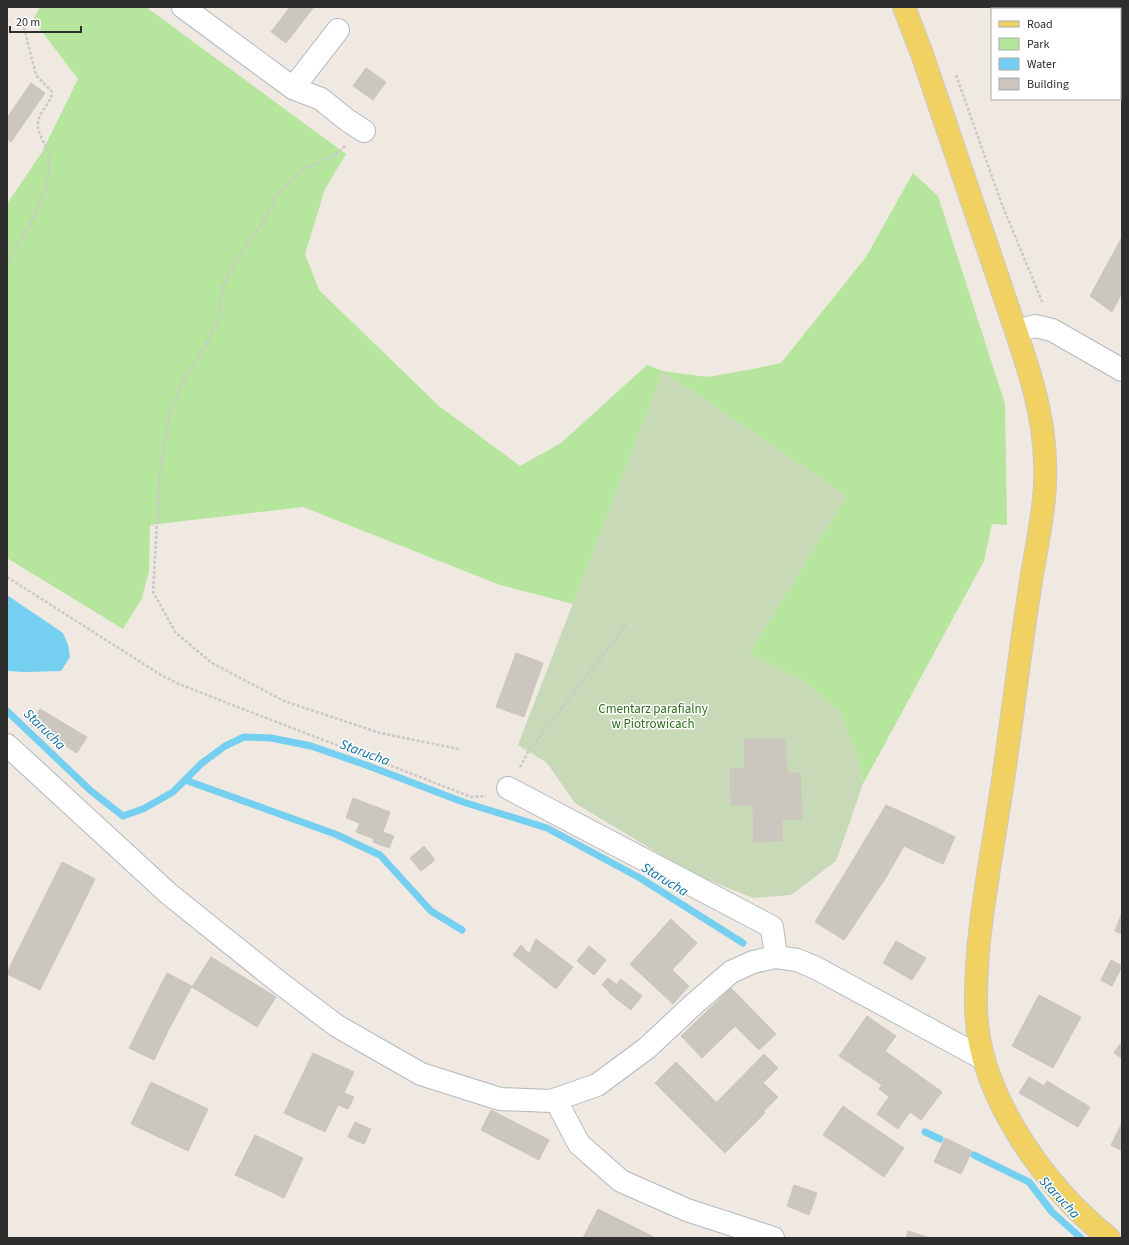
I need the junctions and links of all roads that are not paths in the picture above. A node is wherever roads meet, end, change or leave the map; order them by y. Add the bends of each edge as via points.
1 (183, 7) edge
2 (904, 7) edge
3 (338, 30) dead end
4 (292, 88) junction
5 (355, 125) road end
6 (1016, 330) junction
7 (1122, 370) edge
8 (7, 745) edge
9 (508, 788) road end
10 (776, 957) junction
11 (984, 1058) junction
12 (558, 1099) junction
13 (773, 1238) edge
14 (1109, 1238) edge

1 - 4 street
2 - 6 main road
3 - 4 street
4 - 5 street via 321,99
6 - 7 street via 1035,326 1052,330
6 - 11 main road via 1038,406 1046,463 1044,504 979,940 976,1007
8 - 12 street via 169,894 337,1026 422,1074 500,1099
9 - 10 street via 772,927
10 - 11 street via 797,960 816,968
10 - 12 street via 753,962 731,972 646,1048 597,1085
11 - 14 main road via 1009,1120 1029,1152 1055,1185
12 - 13 street via 579,1144 621,1181 686,1210

